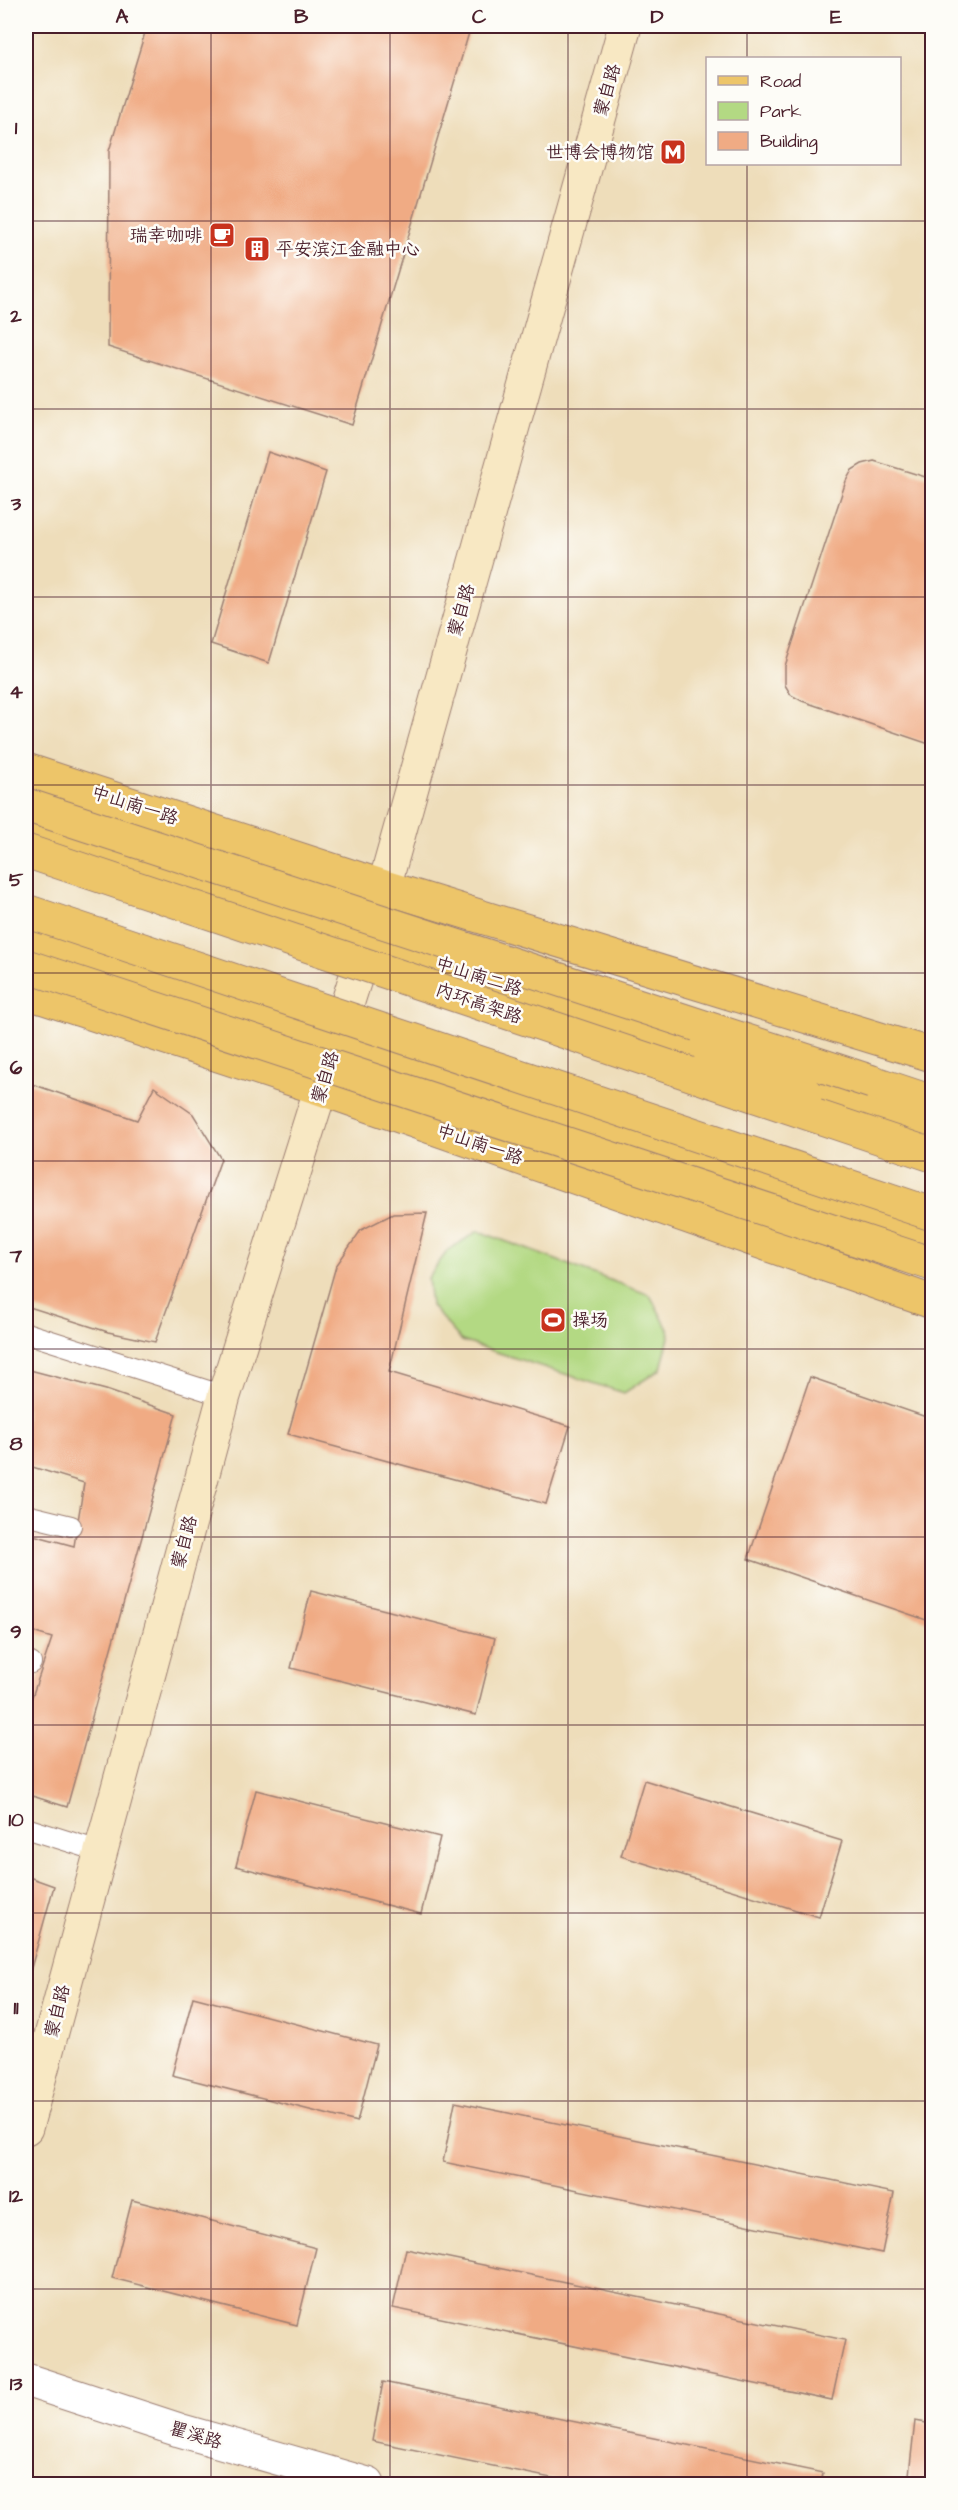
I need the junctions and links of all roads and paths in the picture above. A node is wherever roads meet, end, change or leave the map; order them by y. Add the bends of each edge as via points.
1 (625, 26) edge
2 (26, 770) edge
3 (26, 805) edge
4 (26, 826) edge
5 (26, 851) edge
6 (384, 887) junction
7 (26, 911) edge
8 (26, 936) edge
9 (368, 939) junction
10 (26, 966) edge
11 (26, 992) edge
12 (593, 992) junction
13 (339, 1034) junction
14 (933, 1055) edge
15 (322, 1089) junction
16 (933, 1102) edge
17 (933, 1127) edge
18 (933, 1155) edge
19 (933, 1214) edge
20 (933, 1239) edge
21 (933, 1264) edge
22 (933, 1302) edge
23 (26, 1334) edge
24 (224, 1396) junction
25 (26, 1515) edge
26 (71, 1526) dead end
27 (26, 1828) edge
28 (99, 1851) junction
29 (26, 2128) edge
30 (26, 2380) edge
31 (368, 2484) edge

1 - 6 street, 蒙自路
2 - 6 main road, 中山南一路
3 - 12 main road, bridge
4 - 9 main road, 中山南二路
5 - 18 main road, 内环高架路, bridge
6 - 9 street, 蒙自路
6 - 14 main road, 中山南一路
7 - 19 main road, bridge
8 - 13 main road
9 - 13 street, 蒙自路
9 - 17 main road, 中山南二路
10 - 21 main road, bridge
11 - 15 main road, 中山南一路
12 - 16 main road, bridge
12 - 18 main road, bridge
13 - 15 street, 蒙自路
13 - 20 main road
15 - 22 main road, 中山南一路
15 - 24 street, 蒙自路
23 - 24 lane
24 - 28 street, 蒙自路
25 - 26 lane
27 - 28 lane
28 - 29 street, 蒙自路
30 - 31 street, 瞿溪路 via 179,2430

